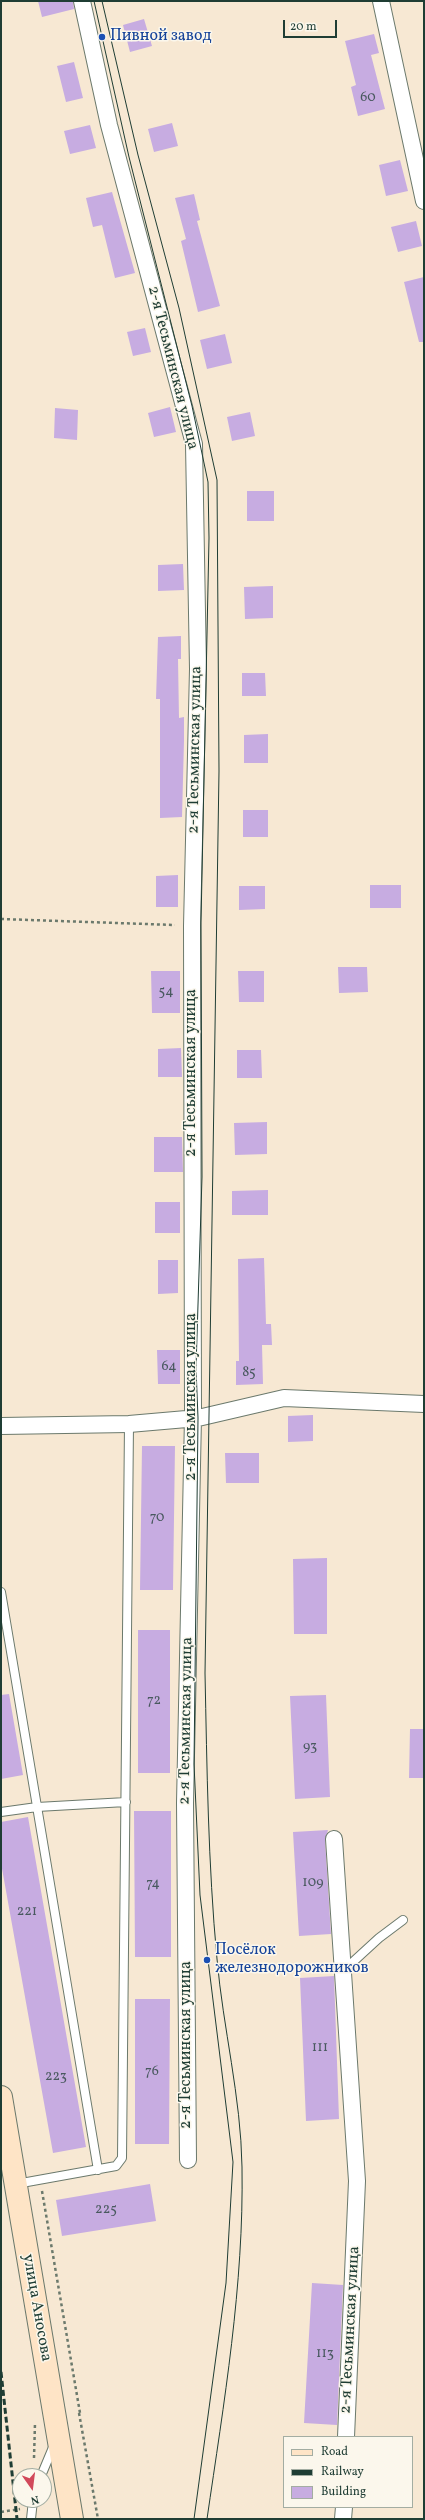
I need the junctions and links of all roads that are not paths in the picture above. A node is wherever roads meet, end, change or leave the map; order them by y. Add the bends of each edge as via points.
1 (82, 1) edge
2 (381, 1) edge
3 (424, 201) edge
4 (424, 1404) edge
5 (193, 1417) junction
6 (129, 1424) junction
7 (1, 1426) edge
8 (1, 1592) edge
9 (126, 1802) junction
10 (37, 1807) junction
11 (1, 1812) edge
12 (334, 1839) dead end
13 (403, 1920) dead end
14 (343, 1972) junction
15 (1, 2097) edge
16 (188, 2160) dead end
17 (98, 2170) junction
18 (16, 2184) junction
19 (58, 2435) junction
20 (346, 2436) edge
21 (45, 2468) edge
22 (30, 2508) edge
23 (344, 2508) edge
24 (31, 2519) edge
25 (72, 2519) edge
26 (344, 2519) edge

1 - 5 street, 2-я Тесьминская улица via 109,125 194,444 198,669 192,926
2 - 3 street
4 - 5 street via 284,1398
5 - 6 street
5 - 16 street, 2-я Тесьминская улица via 185,1803
6 - 7 street
6 - 9 lane
8 - 10 lane
9 - 10 lane
9 - 17 lane via 122,2158 116,2166
10 - 11 lane
10 - 17 lane
12 - 14 street, 2-я Тесьминская улица
13 - 14 lane via 379,1938
14 - 20 street, 2-я Тесьминская улица via 357,2181
15 - 18 main road, улица Аносова
17 - 18 lane
18 - 19 main road, улица Аносова
19 - 21 lane
19 - 25 main road, улица Аносова
22 - 24 lane
23 - 26 street

